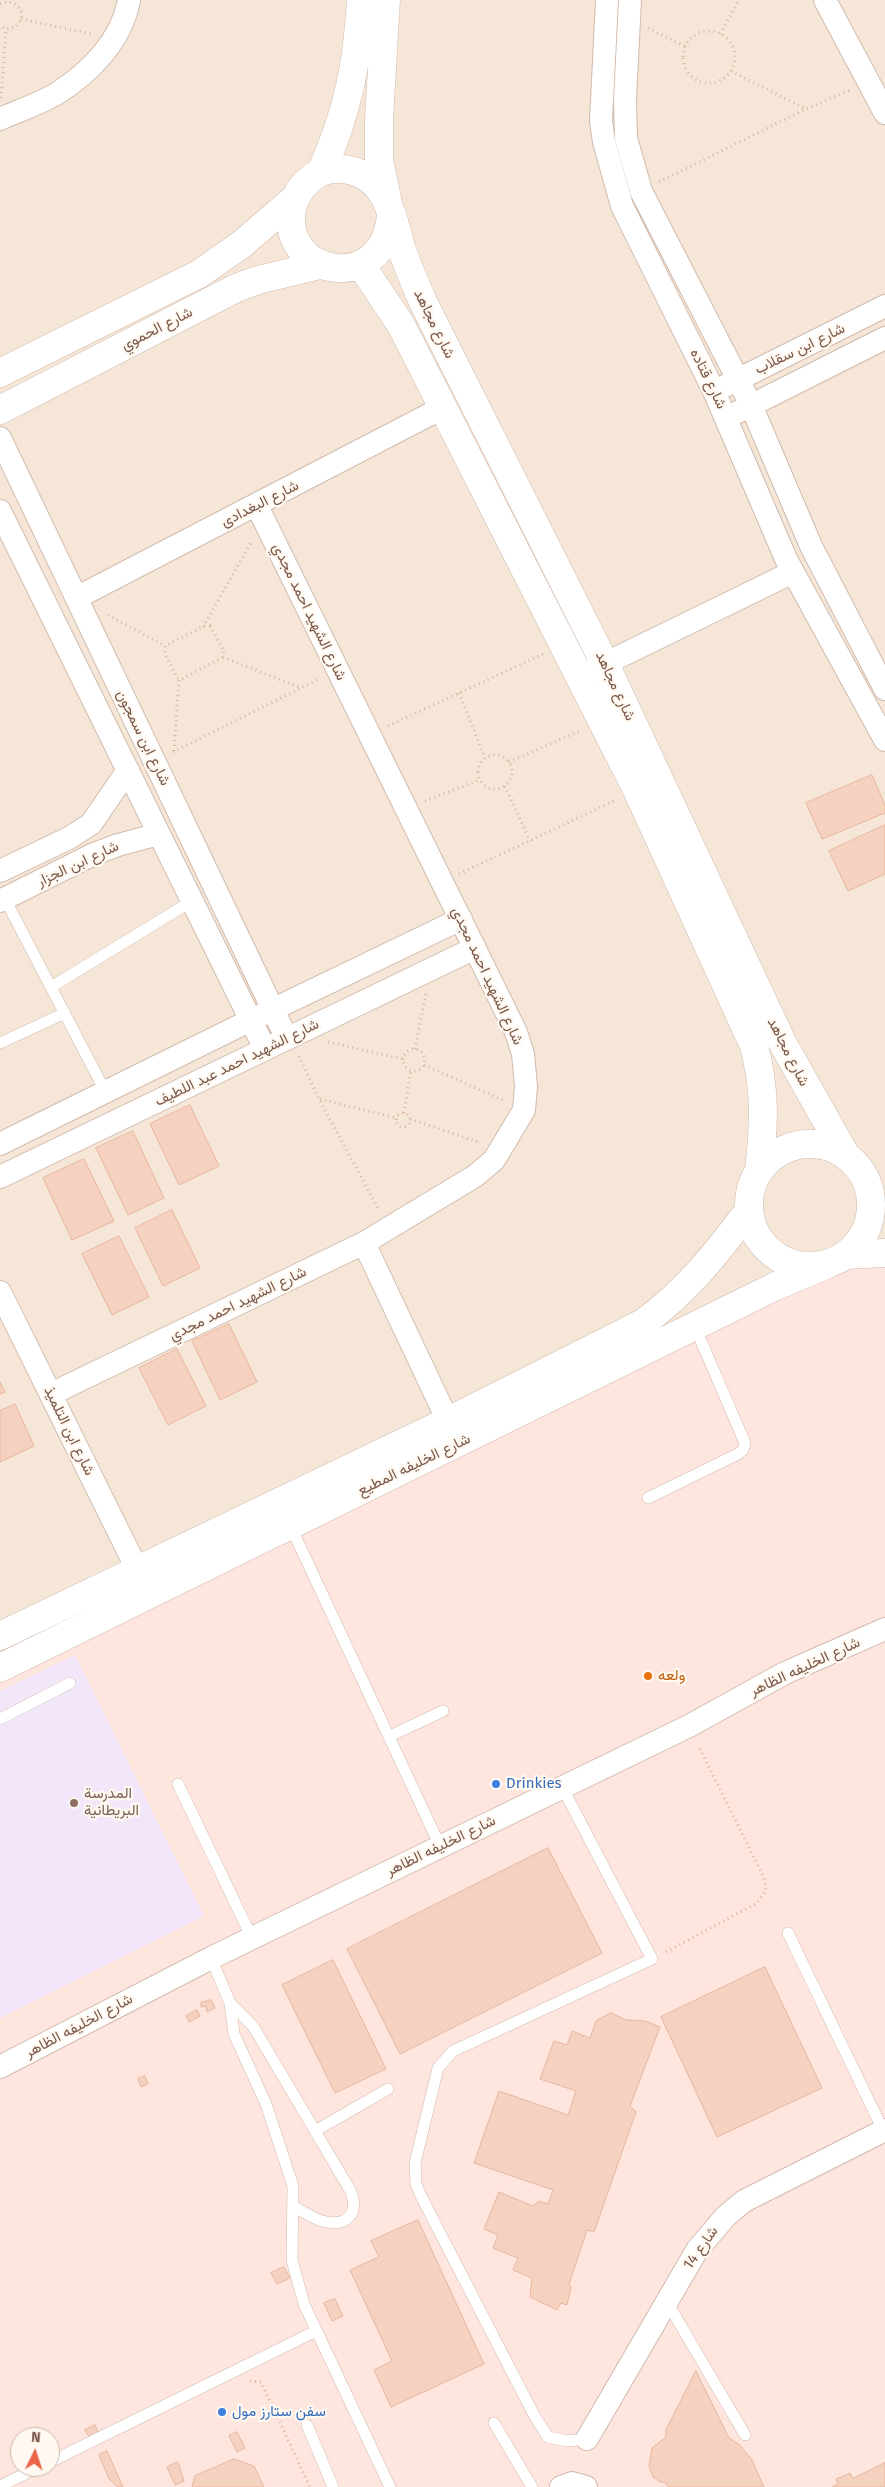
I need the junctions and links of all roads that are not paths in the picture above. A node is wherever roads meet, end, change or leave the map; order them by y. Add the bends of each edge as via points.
1 (129, 0) edge
2 (361, 0) edge
3 (386, 0) edge
4 (607, 0) edge
5 (825, 0) edge
6 (629, 9) edge
7 (885, 113) edge
8 (0, 119) edge
9 (321, 172) junction
10 (294, 199) junction
11 (389, 208) junction
12 (361, 264) junction
13 (320, 265) junction
14 (885, 306) edge
15 (885, 338) edge
16 (0, 374) edge
17 (737, 380) junction
18 (714, 391) junction
19 (751, 405) junction
20 (442, 408) junction
21 (0, 410) edge
22 (726, 418) junction
23 (0, 438) edge
24 (0, 510) edge
25 (260, 513) junction
26 (811, 546) junction
27 (793, 572) junction
28 (824, 573) junction
29 (76, 598) junction
30 (605, 664) junction
31 (880, 666) edge
32 (580, 676) junction
33 (885, 689) edge
34 (885, 740) edge
35 (128, 770) junction
36 (159, 834) junction
37 (0, 872) edge
38 (3, 900) edge
39 (192, 901) junction
40 (461, 919) junction
41 (475, 948) junction
42 (51, 987) junction
43 (272, 1009) junction
44 (65, 1013) junction
45 (251, 1020) junction
46 (291, 1037) junction
47 (0, 1042) edge
48 (265, 1049) junction
49 (105, 1091) junction
50 (0, 1144) edge
51 (852, 1161) junction
52 (759, 1171) junction
53 (0, 1177) edge
54 (885, 1186) edge
55 (749, 1210) junction
56 (364, 1243) junction
57 (885, 1253) edge
58 (837, 1260) junction
59 (0, 1292) edge
60 (695, 1327) junction
61 (568, 1376) junction
62 (51, 1394) junction
63 (448, 1421) junction
64 (648, 1498) dead end
65 (290, 1525) junction
66 (138, 1570) junction
67 (885, 1630) edge
68 (0, 1636) edge
69 (0, 1668) edge
70 (70, 1683) dead end
71 (443, 1711) dead end
72 (0, 1718) edge
73 (390, 1736) junction
74 (178, 1784) dead end
75 (562, 1787) junction
76 (440, 1846) junction
77 (788, 1933) dead end
78 (252, 1938) junction
79 (211, 1958) junction
80 (230, 2002) junction
81 (0, 2067) edge
82 (388, 2089) dead end
83 (884, 2130) edge
84 (315, 2131) junction
85 (294, 2207) junction
86 (666, 2302) junction
87 (316, 2330) junction
88 (494, 2423) dead end
89 (307, 2425) dead end
90 (744, 2435) dead end
91 (587, 2439) joint
92 (60, 2457) edge
93 (18, 2477) edge
94 (0, 2486) edge
95 (333, 2487) edge
96 (390, 2487) edge
97 (532, 2487) edge
98 (561, 2487) edge
99 (586, 2487) edge

1 - 8 street via 115,39 87,71 56,94
2 - 9 street via 358,53 352,84 339,129
3 - 11 street, شارع مجاهد via 379,119 380,160
4 - 18 street, شارع قتاده via 601,121 612,176 622,206
5 - 7 street
6 - 17 street, شارع قتاده via 625,131 631,161 641,191
9 - 10 street via 301,188
9 - 11 street via 341,168 360,172 377,183
10 - 13 street via 290,218 294,237 304,253
10 - 16 street, شارع الحموي via 242,244 198,274
11 - 12 street via 390,230 384,245
11 - 30 street, شارع مجاهد via 423,302
12 - 13 street via 348,268
12 - 20 street, شارع مجاهد via 401,325
13 - 21 street, شارع الحموي via 236,288
14 - 17 street, شارع ابن سقلاب
15 - 19 street, شارع ابن سقلاب
17 - 18 street, شارع ابن سقلاب
17 - 19 street, شارع قتاده
18 - 22 street, شارع قتاده
19 - 22 street, شارع ابن سقلاب
19 - 26 street, شارع قتاده
20 - 25 street, شارع البغدادى
20 - 32 street, شارع مجاهد
22 - 27 street, شارع قتاده
23 - 29 street, شارع ابن سمجون
24 - 35 street, شارع ابن سمجون
25 - 29 street, شارع البغدادى
25 - 40 street, شارع الشهيد احمد مجدي
26 - 27 street
26 - 28 street, شارع قتاده
27 - 28 street
27 - 30 street
27 - 34 street, شارع قتاده
28 - 31 street, شارع قتاده
29 - 43 street, شارع ابن سمجون via 164,756
30 - 32 street
30 - 51 street, شارع مجاهد via 782,1042
31 - 33 street, شارع قتاده
32 - 52 street, شارع مجاهد via 637,790 754,1046 764,1095
35 - 36 street, شارع ابن سمجون
35 - 37 street, شارع ابن الجزار via 90,824
36 - 38 street, شارع ابن الجزار via 118,844
36 - 39 street, شارع ابن سمجون
38 - 42 lane
39 - 42 lane
39 - 45 street, شارع ابن سمجون
40 - 41 street, شارع الشهيد احمد مجدي
40 - 43 street
41 - 46 street, شارع الشهيد احمد عبد اللطيف
41 - 56 street, شارع الشهيد احمد مجدي via 516,1032 523,1054 524,1110 502,1150 475,1176
42 - 44 lane
43 - 45 street
43 - 46 street, شارع ابن سمجون
44 - 47 lane
44 - 49 lane
45 - 48 street, شارع ابن سمجون
45 - 49 street
46 - 48 street, شارع الشهيد احمد عبد اللطيف
48 - 53 street, شارع الشهيد احمد عبد اللطيف
49 - 50 street
51 - 52 street via 827,1146 808,1144 789,1148 772,1157
51 - 54 street
51 - 58 street via 869,1185 872,1204 870,1224 860,1241
52 - 55 street via 749,1196
55 - 58 street via 754,1231 767,1249 785,1261 807,1266
55 - 61 street, شارع الخليفه المطيع via 691,1283 669,1304
56 - 62 street, شارع الشهيد احمد مجدي
56 - 63 street
57 - 58 street, شارع الخليفه المطيع
58 - 60 street, شارع الخليفه المطيع via 776,1286
59 - 62 street, شارع ابن التلميذ
60 - 61 street, شارع الخليفه المطيع
60 - 64 lane via 745,1443 738,1454
61 - 63 street, شارع الخليفه المطيع
61 - 65 street, شارع الخليفه المطيع
62 - 66 street, شارع ابن التلميذ
63 - 66 street, شارع الخليفه المطيع
65 - 69 street, شارع الخليفه المطيع
65 - 73 lane
66 - 68 street, شارع الخليفه المطيع
67 - 75 street, شارع الخليفه الظاهر via 785,1673 689,1726
70 - 72 lane
71 - 73 lane
73 - 76 lane
74 - 78 lane
75 - 76 street, شارع الخليفه الظاهر
75 - 91 lane via 652,1959 444,2058 438,2068 415,2163 416,2184 534,2415 548,2437 568,2441
76 - 78 street, شارع الخليفه الظاهر
77 - 83 lane
78 - 79 street, شارع الخليفه الظاهر
79 - 80 lane
79 - 81 street, شارع الخليفه الظاهر
80 - 84 lane via 253,2026
80 - 85 lane via 234,2034 266,2104 293,2186
82 - 84 lane
83 - 86 street, شارع 14 via 744,2201 726,2216 697,2250
84 - 85 lane via 350,2190 355,2202 354,2212 345,2220 332,2224
85 - 87 lane via 292,2260 304,2304
86 - 90 lane
86 - 91 street, شارع 14
87 - 92 lane
87 - 96 lane
88 - 97 lane
89 - 95 lane
93 - 94 lane
98 - 99 street via 572,2483

